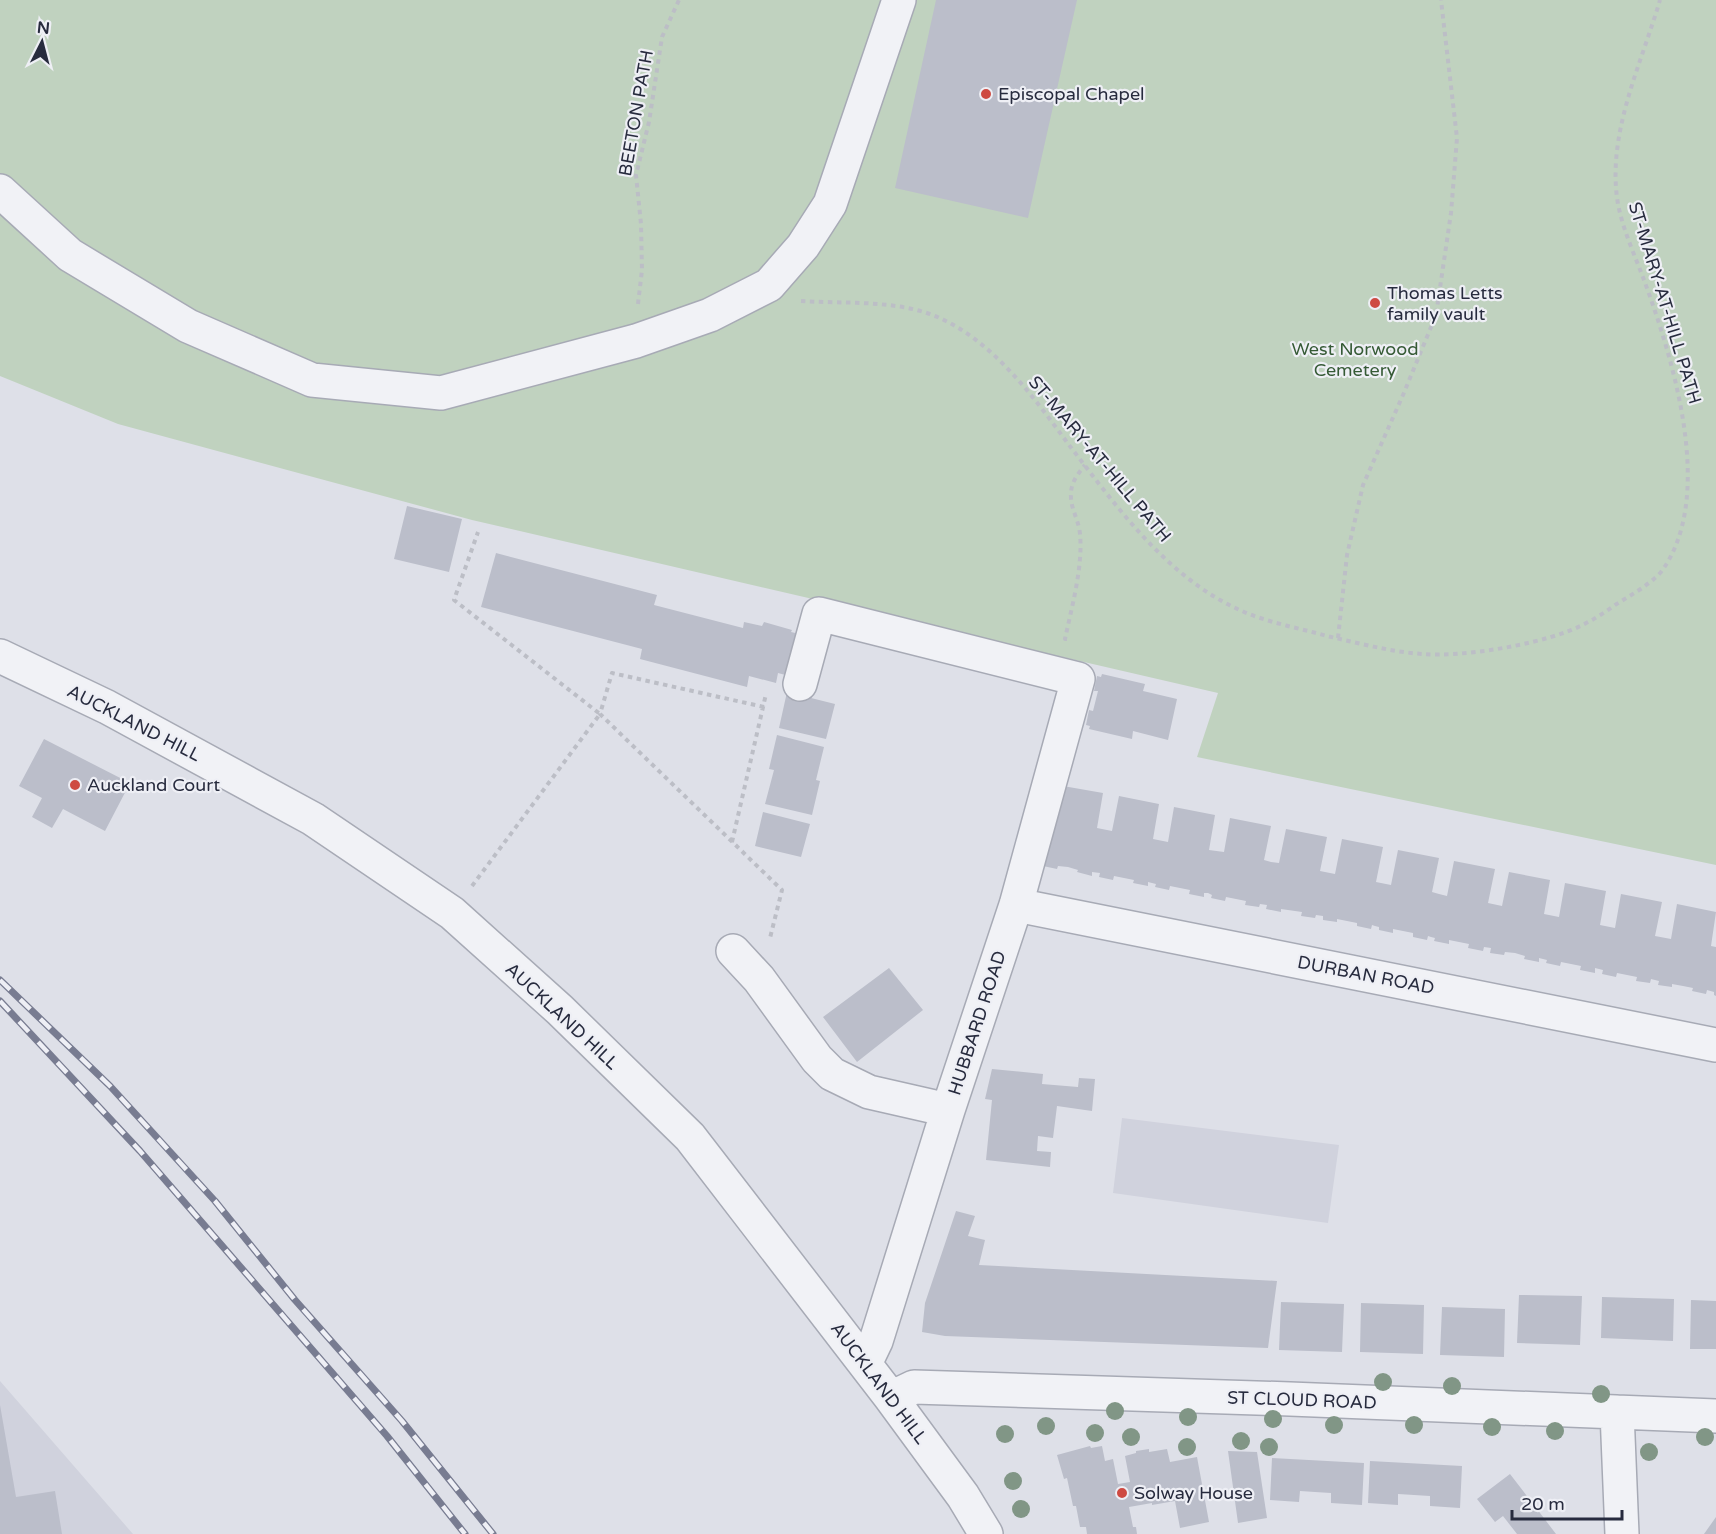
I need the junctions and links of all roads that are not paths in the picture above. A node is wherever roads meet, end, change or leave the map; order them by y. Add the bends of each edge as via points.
1 (899, 0) edge
2 (0, 191) edge
3 (0, 656) edge
4 (800, 684) road end
5 (1016, 905) junction
6 (733, 951) dead end
7 (1716, 1045) edge
8 (948, 1110) junction
9 (865, 1364) junction
10 (891, 1398) junction
11 (1617, 1412) junction
12 (1716, 1416) edge
13 (986, 1534) edge
14 (1622, 1534) edge

1 - 2 street via 830,204 803,246 769,285 710,315 636,341 441,393 312,380 188,326 70,255
3 - 9 street, AUCKLAND HILL via 108,707 314,819 452,914 560,1010 690,1137
4 - 5 street, HUBBARD ROAD via 819,614 1078,679
5 - 7 street, DURBAN ROAD
5 - 8 street, HUBBARD ROAD
6 - 8 street via 832,1074 869,1092
8 - 9 street, HUBBARD ROAD via 876,1341
9 - 10 street, AUCKLAND HILL
10 - 11 street, ST CLOUD ROAD via 914,1387
10 - 13 street, AUCKLAND HILL
11 - 12 street, ST CLOUD ROAD
11 - 14 street

